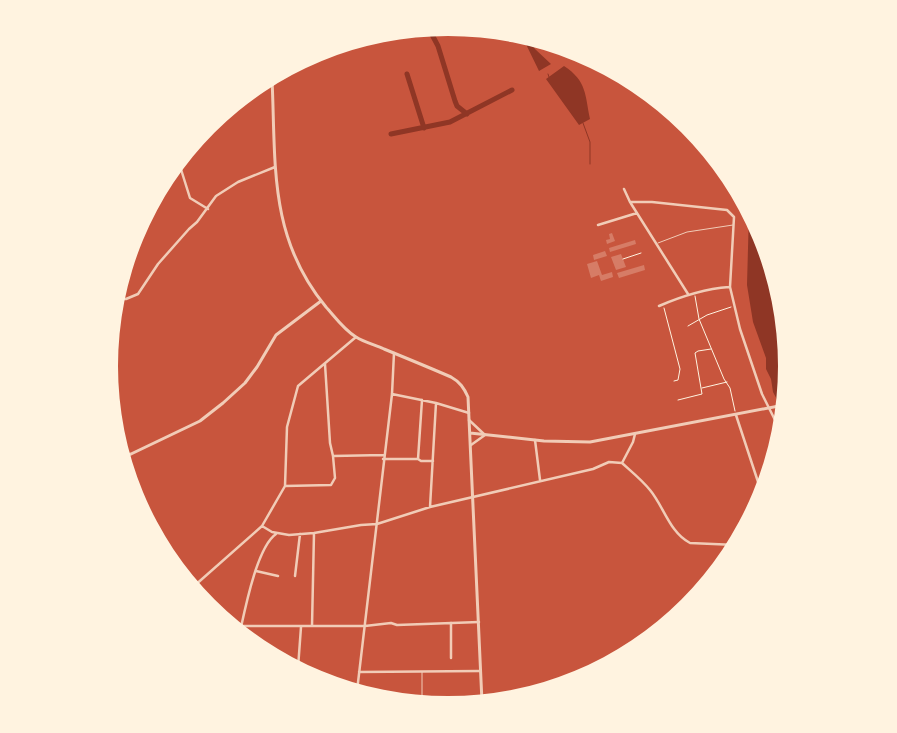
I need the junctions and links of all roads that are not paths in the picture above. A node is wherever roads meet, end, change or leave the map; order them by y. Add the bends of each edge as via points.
1 (272, 87) edge
2 (275, 166) junction
3 (182, 171) edge
4 (624, 190) dead end
5 (630, 202) junction
6 (208, 209) junction
7 (637, 213) junction
8 (598, 225) dead end
9 (734, 225) junction
10 (656, 244) junction
11 (730, 287) junction
12 (688, 294) junction
13 (126, 299) edge
14 (321, 301) junction
15 (658, 306) dead end
16 (356, 337) junction
17 (394, 353) junction
18 (324, 363) junction
19 (392, 394) junction
20 (422, 400) junction
21 (436, 403) junction
22 (776, 406) edge
23 (770, 407) junction
24 (469, 413) junction
25 (736, 415) junction
26 (775, 417) edge
27 (469, 420) junction
28 (470, 433) junction
29 (635, 434) junction
30 (485, 435) junction
31 (536, 440) junction
32 (471, 445) junction
33 (131, 454) edge
34 (333, 456) junction
35 (384, 457) junction
36 (418, 459) junction
37 (433, 461) junction
38 (622, 463) junction
39 (540, 480) junction
40 (758, 482) edge
41 (285, 486) junction
42 (473, 496) junction
43 (430, 507) junction
44 (377, 524) junction
45 (262, 526) junction
46 (277, 533) junction
47 (314, 533) junction
48 (300, 534) junction
49 (727, 544) edge
50 (256, 571) junction
51 (278, 576) dead end
52 (295, 576) dead end
53 (198, 582) edge
54 (478, 622) junction
55 (451, 623) junction
56 (242, 625) edge
57 (244, 626) edge
58 (312, 626) junction
59 (365, 626) junction
60 (301, 627) junction
61 (451, 658) dead end
62 (299, 661) edge
63 (481, 671) junction
64 (359, 672) junction
65 (422, 672) junction
66 (358, 684) edge
67 (482, 695) edge
68 (422, 696) edge

1 - 2 street
2 - 6 street via 229,187 216,196
2 - 14 street via 279,206 290,247 302,273
3 - 6 street via 190,198
4 - 5 street
5 - 7 street
5 - 9 street via 727,210 734,218
6 - 13 street via 158,264 138,294
7 - 8 street
7 - 10 street
9 - 10 lane via 688,232
9 - 11 street
10 - 12 street
11 - 12 street
11 - 23 street via 748,352 762,394
12 - 15 street
14 - 16 street
14 - 33 street via 276,335 257,367 223,403 200,421
16 - 17 street
16 - 18 street
17 - 19 street
17 - 24 street via 458,381 468,397
18 - 34 street
18 - 41 street via 298,386 292,404 286,444
19 - 20 street
19 - 35 street
20 - 21 street
20 - 36 street
21 - 24 street
21 - 37 street
22 - 23 street
23 - 25 street
23 - 26 street
24 - 27 street
25 - 29 street
25 - 40 street
27 - 28 street
27 - 30 street
28 - 30 street
28 - 32 street
29 - 31 street via 590,442
29 - 38 street
30 - 31 street
30 - 32 street
31 - 39 street
32 - 42 street
34 - 35 street
34 - 41 street via 335,478 331,486
35 - 36 street
35 - 44 street
36 - 37 street
37 - 43 street
38 - 39 street via 609,462 593,469
38 - 49 street via 651,491 684,539
39 - 42 street
41 - 45 street
42 - 43 street
42 - 54 street
43 - 44 street
44 - 47 street
44 - 59 street
45 - 46 street
45 - 53 street
46 - 48 street
46 - 50 street via 263,550
47 - 48 street
47 - 58 street
48 - 52 street
50 - 51 street
50 - 56 street
54 - 55 street
54 - 63 street
55 - 59 street
55 - 61 street
57 - 60 street
58 - 59 street
58 - 60 street
59 - 64 street
60 - 62 street
63 - 65 street
63 - 67 street
64 - 65 street
64 - 66 street
65 - 68 lane

